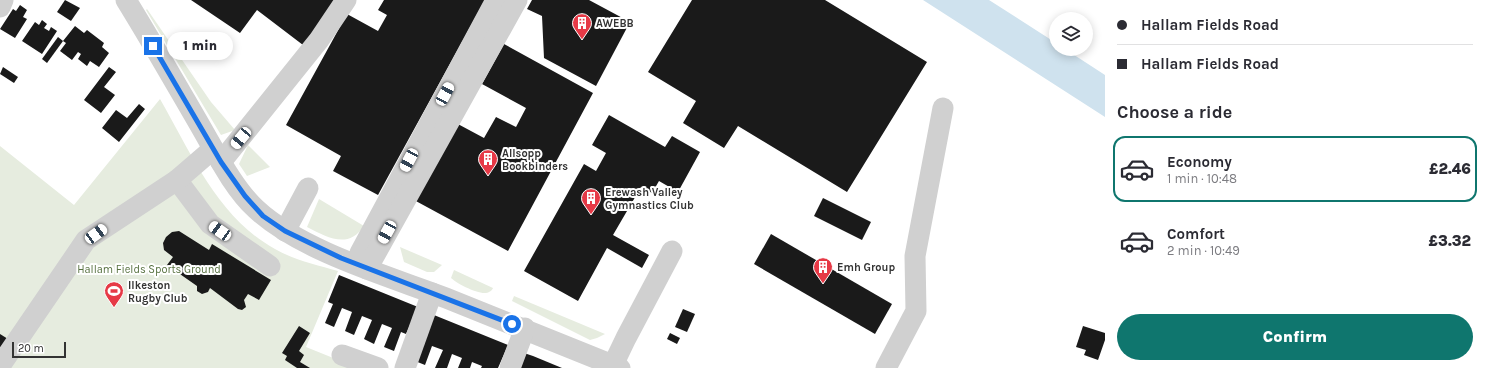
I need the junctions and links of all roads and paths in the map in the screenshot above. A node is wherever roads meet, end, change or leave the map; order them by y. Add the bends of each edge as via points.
1 (3, 0) edge
2 (126, 0) edge
3 (346, 0) edge
4 (496, 0) edge
5 (517, 0) edge
6 (0, 7) edge
7 (943, 108) dead end
8 (217, 155) junction
9 (178, 180) junction
10 (308, 188) dead end
11 (285, 231) junction
12 (672, 251) dead end
13 (270, 266) dead end
14 (360, 266) junction
15 (432, 293) junction
16 (525, 328) junction
17 (342, 355) dead end
18 (0, 366) edge
19 (617, 367) edge
20 (378, 368) edge
21 (405, 368) edge
22 (510, 368) edge
23 (886, 368) edge

1 - 6 street
2 - 8 street
3 - 8 street via 319,40
4 - 14 street
5 - 14 street
7 - 23 street via 915,256 916,311
8 - 9 street
8 - 11 street via 255,208
9 - 13 street via 210,224
9 - 18 street via 86,240
10 - 11 street
11 - 14 street
12 - 19 street via 626,338
14 - 15 street
15 - 16 street
15 - 21 street
16 - 19 street
16 - 22 street
17 - 20 street

